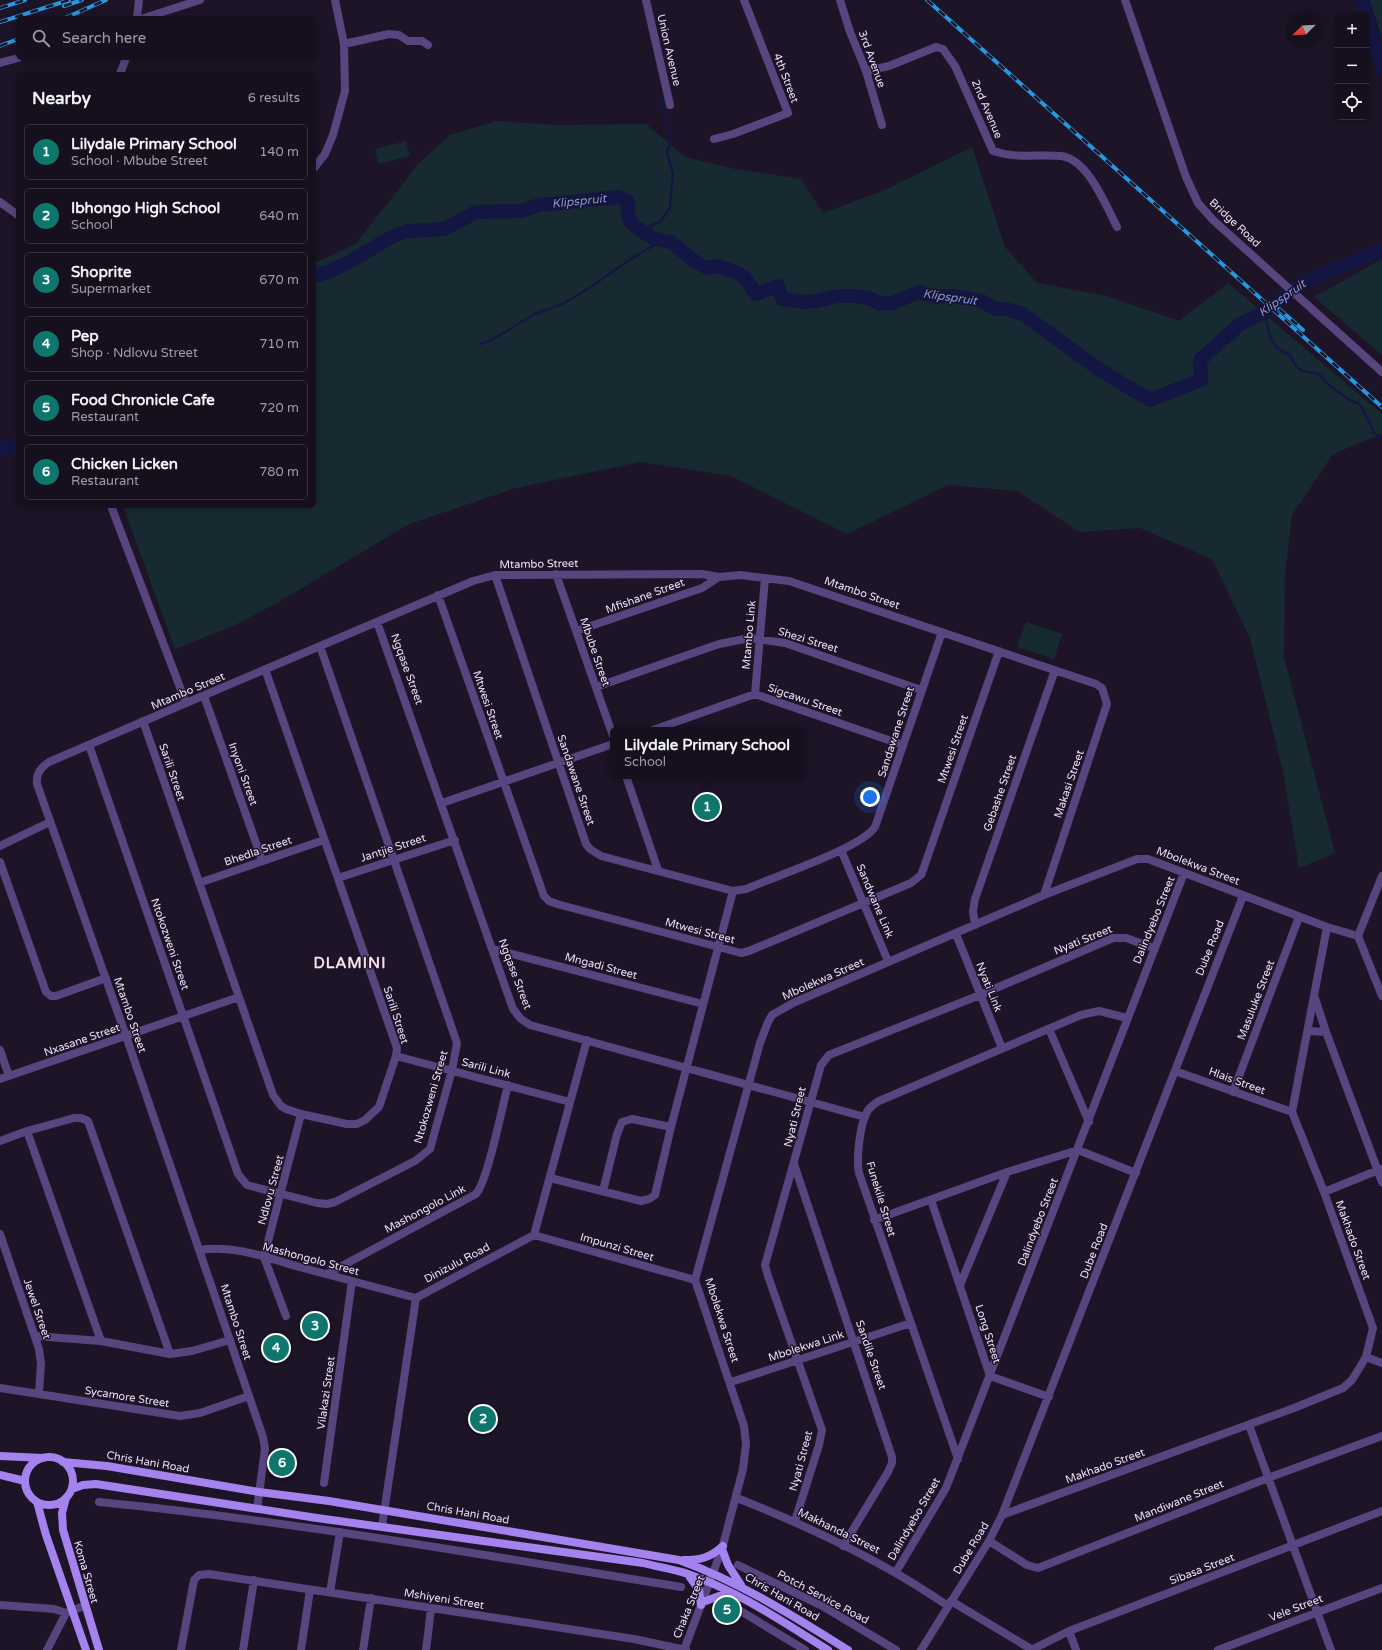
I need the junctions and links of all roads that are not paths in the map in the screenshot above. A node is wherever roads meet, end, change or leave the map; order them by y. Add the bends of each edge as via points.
1 (139, 0) edge
2 (200, 0) edge
3 (335, 0) edge
4 (646, 0) edge
5 (744, 0) edge
6 (840, 0) edge
7 (1125, 0) edge
8 (137, 16) edge
9 (150, 16) edge
10 (344, 44) junction
11 (428, 45) dead end
12 (16, 59) edge
13 (125, 60) edge
14 (0, 63) edge
15 (866, 71) junction
16 (121, 72) edge
17 (670, 105) dead end
18 (882, 125) dead end
19 (714, 139) dead end
20 (316, 165) edge
21 (0, 202) edge
22 (16, 214) edge
23 (1117, 227) dead end
24 (1382, 372) edge
25 (112, 508) edge
26 (556, 574) junction
27 (495, 575) junction
28 (719, 577) junction
29 (765, 578) junction
30 (438, 595) junction
31 (378, 622) junction
32 (576, 631) junction
33 (942, 632) junction
34 (759, 639) junction
35 (320, 646) junction
36 (999, 650) junction
37 (265, 669) junction
38 (1055, 670) junction
39 (1096, 684) joint
40 (596, 687) junction
41 (921, 690) junction
42 (755, 694) junction
43 (204, 696) junction
44 (186, 703) junction
45 (143, 721) junction
46 (610, 727) edge
47 (662, 727) edge
48 (89, 745) junction
49 (610, 745) edge
50 (903, 746) junction
51 (558, 762) junction
52 (627, 779) edge
53 (504, 782) junction
54 (442, 803) junction
55 (50, 822) junction
56 (324, 840) junction
57 (455, 840) junction
58 (0, 846) edge
59 (841, 850) junction
60 (262, 860) junction
61 (394, 860) junction
62 (0, 862) edge
63 (658, 870) junction
64 (1184, 873) junction
65 (1382, 876) edge
66 (338, 878) junction
67 (199, 883) junction
68 (733, 891) junction
69 (1044, 895) junction
70 (1243, 896) junction
71 (865, 903) junction
72 (1299, 917) junction
73 (975, 925) junction
74 (1327, 927) junction
75 (956, 934) junction
76 (1358, 936) junction
77 (717, 947) junction
78 (1154, 948) junction
79 (493, 949) junction
80 (888, 961) junction
81 (106, 978) junction
82 (980, 995) junction
83 (1382, 996) edge
84 (239, 997) junction
85 (1315, 998) junction
86 (703, 1004) junction
87 (184, 1016) junction
88 (1127, 1018) junction
89 (1049, 1029) junction
90 (1308, 1031) junction
91 (1326, 1032) junction
92 (126, 1036) junction
93 (587, 1040) junction
94 (1002, 1048) junction
95 (0, 1050) edge
96 (396, 1056) junction
97 (686, 1067) junction
98 (452, 1070) junction
99 (1175, 1071) junction
100 (10, 1076) junction
101 (0, 1079) edge
102 (749, 1084) junction
103 (508, 1085) junction
104 (1234, 1092) junction
105 (570, 1102) junction
106 (810, 1102) junction
107 (1292, 1112) junction
108 (302, 1114) junction
109 (865, 1117) junction
110 (1089, 1122) junction
111 (671, 1127) junction
112 (27, 1131) junction
113 (0, 1141) edge
114 (1078, 1150) junction
115 (794, 1164) junction
116 (1380, 1169) edge
117 (1007, 1172) junction
118 (1136, 1173) junction
119 (550, 1178) junction
120 (1382, 1182) edge
121 (603, 1191) junction
122 (1324, 1192) junction
123 (282, 1193) junction
124 (931, 1200) junction
125 (874, 1220) junction
126 (0, 1234) edge
127 (534, 1235) junction
128 (200, 1250) junction
129 (264, 1257) junction
130 (327, 1274) junction
131 (695, 1280) junction
132 (352, 1281) junction
133 (960, 1285) junction
134 (416, 1298) junction
135 (286, 1316) dead end
136 (911, 1323) junction
137 (35, 1336) junction
138 (230, 1340) junction
139 (101, 1341) junction
140 (855, 1341) junction
141 (170, 1354) junction
142 (1366, 1357) junction
143 (798, 1360) junction
144 (1382, 1364) edge
145 (990, 1376) junction
146 (731, 1382) junction
147 (0, 1388) edge
148 (39, 1393) junction
149 (249, 1396) junction
150 (1049, 1397) junction
151 (1249, 1425) junction
152 (1382, 1436) edge
153 (0, 1456) edge
154 (45, 1458) junction
155 (958, 1459) junction
156 (63, 1462) junction
157 (34, 1463) junction
158 (0, 1475) edge
159 (1268, 1478) junction
160 (26, 1481) junction
161 (324, 1483) dead end
162 (72, 1489) junction
163 (259, 1492) junction
164 (66, 1498) junction
165 (737, 1498) junction
166 (37, 1502) junction
167 (99, 1502) dead end
168 (257, 1509) junction
169 (384, 1510) junction
170 (1382, 1511) edge
171 (1002, 1516) junction
172 (796, 1521) junction
173 (382, 1526) junction
174 (340, 1532) junction
175 (989, 1541) junction
176 (843, 1546) junction
177 (1294, 1546) junction
178 (723, 1548) junction
179 (679, 1560) junction
180 (738, 1565) dead end
181 (896, 1572) junction
182 (714, 1573) junction
183 (688, 1574) junction
184 (254, 1580) junction
185 (710, 1584) junction
186 (681, 1587) dead end
187 (743, 1587) junction
188 (1382, 1588) edge
189 (310, 1590) junction
190 (330, 1592) junction
191 (739, 1597) junction
192 (371, 1598) junction
193 (950, 1603) junction
194 (702, 1604) junction
195 (0, 1605) edge
196 (84, 1606) junction
197 (734, 1607) dead end
198 (431, 1609) junction
199 (69, 1612) junction
200 (1317, 1612) junction
201 (1069, 1631) junction
202 (47, 1650) edge
203 (86, 1650) edge
204 (99, 1650) edge
205 (181, 1650) edge
206 (243, 1650) edge
207 (301, 1650) edge
208 (363, 1650) edge
209 (426, 1650) edge
210 (685, 1650) edge
211 (805, 1650) edge
212 (828, 1650) edge
213 (848, 1650) edge
214 (896, 1650) edge
215 (920, 1650) edge
216 (1031, 1650) edge
217 (1076, 1650) edge
218 (1218, 1650) edge
219 (1331, 1650) edge

1 - 8 street
2 - 9 street
3 - 10 street
4 - 17 street, Union Avenue
5 - 19 street, 4th Street via 788,113
6 - 15 street, 3rd Avenue
7 - 24 street, Bridge Road via 1194,197 1213,220
10 - 11 street via 389,34
10 - 20 street via 344,92 341,112 328,148
12 - 14 street
13 - 16 street
15 - 18 street, 3rd Avenue
15 - 23 street, 2nd Avenue via 889,66 936,47 943,49 955,66 993,151 1023,157 1063,156 1070,160 1088,173
21 - 22 street
25 - 44 street
26 - 27 street, Mtambo Street
26 - 28 street, Mtambo Street via 702,574
26 - 32 street, Mbube Street
27 - 30 street, Mtambo Street
27 - 51 street, Sandawane Street
28 - 29 street, Mtambo Street
28 - 32 street, Mfishane Street via 702,588
29 - 33 street, Mtambo Street via 813,588
29 - 34 street, Mtambo Link
30 - 31 street, Mtambo Street
30 - 53 street, Mtwesi Street
31 - 35 street, Mtambo Street
31 - 54 street, Ngqase Street
32 - 40 street, Mbube Street
33 - 36 street, Mtambo Street
33 - 41 street, Sandawane Street
34 - 40 street, Shezi Street via 742,638 719,644
34 - 41 street, Shezi Street via 785,643
34 - 42 street, Mtambo Link
35 - 37 street, Mtambo Street
35 - 61 street, Ntokozweni Street
36 - 38 street, Mtambo Street
36 - 71 street, Mtwesi Street via 921,874 911,883
37 - 43 street, Mtambo Street
37 - 56 street, Sarili Street
38 - 39 street, Mtambo Street
38 - 73 street, Gebashe Street via 975,899
39 - 69 street, Makasi Street via 1105,694 1107,704
40 - 46 street, Mbube Street
41 - 50 street, Sandawane Street
42 - 47 street, Sigcawu Street
42 - 50 street, Sigcawu Street
43 - 44 street, Mtambo Street
43 - 60 street, Inyoni Street
44 - 45 street, Mtambo Street
45 - 48 street, Mtambo Street
45 - 67 street, Sarili Street
48 - 55 street, Mtambo Street via 49,762 38,773 37,784
48 - 87 street, Ntokozweni Street
49 - 51 street
50 - 59 street, Sandawane Street via 875,827 861,840
51 - 53 street
51 - 63 street, Sandawane Street via 586,844 590,849 601,856
52 - 63 street
53 - 54 street
53 - 77 street, Mtwesi Street via 539,885 549,901
54 - 57 street, Ngqase Street
55 - 58 street
55 - 81 street, Mtambo Street
56 - 60 street, Bhedla Street
56 - 66 street, Sarili Street
57 - 61 street, Jantjie Street
57 - 79 street, Ngqase Street
59 - 68 street, Sandawane Street via 746,889
59 - 71 street, Sandwane Link
60 - 67 street, Bhedla Street
61 - 66 street, Jantjie Street
61 - 98 street, Ntokozweni Street via 456,1038
62 - 81 street via 46,992 56,996
63 - 68 street, Sandawane Street
64 - 69 street, Mbolekwa Street via 1148,859 1137,859
64 - 70 street, Mbolekwa Street
64 - 78 street, Dalindyebo Street
65 - 76 street
66 - 96 street, Sarili Street via 397,1048
67 - 84 street, Sarili Street
68 - 77 street
69 - 73 street, Mbolekwa Street
70 - 72 street, Mbolekwa Street
70 - 99 street, Dube Road
71 - 77 street, Mtwesi Street via 749,951 741,953
71 - 80 street, Sandwane Link
72 - 74 street, Mbolekwa Street
72 - 104 street, Masuluke Street
73 - 75 street, Mbolekwa Street
74 - 76 street, Mbolekwa Street
74 - 85 street
75 - 80 street, Mbolekwa Street
75 - 82 street, Nyati Link
76 - 83 street
77 - 86 street
78 - 82 street, Nyati Street via 1126,938 1113,938
78 - 88 street, Dalindyebo Street
79 - 86 street, Mngadi Street
79 - 93 street, Ngqase Street via 514,1009 521,1019 530,1025
80 - 102 street, Mbolekwa Street via 793,1003 772,1016 763,1032
81 - 92 street, Mtambo Street
82 - 94 street, Nyati Link
82 - 106 street, Nyati Street via 829,1055 821,1065
84 - 87 street, Nxasane Street
84 - 108 street, Sarili Street via 273,1094 281,1106
85 - 90 street
85 - 91 street
86 - 97 street
87 - 92 street, Nxasane Street
87 - 123 street, Ntokozweni Street via 238,1174 247,1185
88 - 89 street, Funekile Street via 1099,1011
88 - 110 street, Dalindyebo Street
89 - 94 street, Funekile Street
89 - 110 street
90 - 91 street
90 - 107 street
91 - 116 street
92 - 100 street, Nxasane Street
92 - 128 street, Mtambo Street
93 - 97 street, Ngqase Street
93 - 105 street
94 - 109 street, Funekile Street via 879,1101 871,1107
95 - 100 street
96 - 98 street, Sarili Link
96 - 108 street, Sarili Street via 379,1107 365,1120 357,1124 347,1124
97 - 102 street, Ngqase Street
97 - 111 street
98 - 103 street, Sarili Link
98 - 123 street, Ntokozweni Street via 430,1149 422,1157 331,1203 317,1203
99 - 104 street, Hlais Street
99 - 118 street, Dube Road
100 - 101 street, Nxasane Street
102 - 106 street, Ngqase Street
102 - 131 street, Mbolekwa Street
103 - 105 street, Sarili Link
103 - 130 street, Mashongolo Link via 480,1190
104 - 107 street, Hlais Street
105 - 119 street
106 - 109 street, Ngqase Street
106 - 115 street, Nyati Street
107 - 122 street, Makhado Street
108 - 123 street, Ndlovu Street
109 - 125 street, Funekile Street via 856,1164
110 - 114 street, Dalindyebo Street
111 - 121 street via 632,1119 622,1122
111 - 121 street via 655,1195 641,1201
112 - 113 street
112 - 139 street
112 - 141 street via 78,1117 86,1119 90,1124
114 - 117 street
114 - 118 street
114 - 145 street, Dalindyebo Street
115 - 140 street, Sandile Street
115 - 143 street, Nyati Street via 765,1265
116 - 120 street
116 - 122 street
117 - 124 street
117 - 133 street
118 - 150 street, Dube Road
119 - 121 street
119 - 127 street
122 - 142 street, Makhado Street via 1373,1328
123 - 129 street, Ndlovu Street
124 - 125 street
124 - 133 street, Long Street
125 - 136 street, Funekile Street
126 - 137 street, Jewel Street
127 - 131 street, Impunzi Street
127 - 134 street, Dinizulu Road
128 - 129 street, Mashongolo Street via 225,1249
128 - 138 street, Mtambo Street
129 - 130 street, Mashongolo Street
129 - 135 street
130 - 132 street, Mashongolo Street
131 - 146 street, Mbolekwa Street
132 - 134 street, Mashongolo Street
132 - 161 street, Vilakazi Street
133 - 145 street, Long Street
134 - 169 street
136 - 140 street, Mbolekwa Link
136 - 155 street, Funekile Street
137 - 139 street
137 - 148 street, Jewel Street via 41,1364
138 - 141 street via 192,1351
138 - 149 street, Mtambo Street
139 - 141 street
140 - 143 street, Mbolekwa Link
140 - 176 street, Sandile Street via 890,1446 892,1463
142 - 144 street
142 - 151 street, Makhado Street via 1347,1386
143 - 146 street, Mbolekwa Link
143 - 172 street, Nyati Street via 822,1430
145 - 150 street, Long Street
145 - 155 street, Dalindyebo Street
146 - 165 street, Mbolekwa Street via 744,1426 746,1444
147 - 148 street, Sycamore Street
148 - 149 street, Sycamore Street via 180,1416 217,1408
149 - 163 street, Mtambo Street via 264,1443
150 - 171 street, Dube Road
151 - 159 street
151 - 171 street, Makhado Street
152 - 159 street, Mandiwane Street
153 - 154 main road
153 - 157 main road
154 - 156 main road via 51,1457
154 - 157 main road
155 - 181 street, Dalindyebo Street via 946,1488
156 - 162 main road via 72,1474
156 - 163 main road, Chris Hani Road via 107,1466
157 - 160 main road via 27,1473
158 - 160 main road
159 - 175 street, Mandiwane Street via 1038,1568 1027,1565
159 - 177 street
160 - 166 main road via 29,1493
162 - 164 main road
162 - 168 main road, Chris Hani Road via 96,1484
163 - 168 street, Mtambo Street
163 - 169 main road, Chris Hani Road
164 - 166 main road via 52,1505
164 - 196 main road, Koma Street via 62,1513 63,1530
165 - 172 street, Makhanda Street
165 - 178 street, Mbolekwa Street
166 - 199 main road
167 - 174 street via 185,1510
168 - 173 main road, Chris Hani Road
169 - 173 street
169 - 179 main road, Chris Hani Road
170 - 177 street, Sibasa Street
171 - 175 street, Dube Road
172 - 176 street, Makhanda Street
173 - 183 main road, Chris Hani Road via 643,1563
174 - 186 street
174 - 190 street
175 - 193 street, Dube Road
176 - 181 street, Makhanda Street
177 - 200 street
177 - 201 street, Sibasa Street
178 - 179 main road via 702,1559
178 - 182 street, Mbolekwa Street
178 - 187 main road via 728,1565
179 - 182 main road, Chris Hani Road
180 - 214 street, Potch Service Road via 824,1607
181 - 193 street, Makhanda Street
182 - 185 street, Chaka Street
182 - 187 main road, Chris Hani Road
183 - 185 main road, Chris Hani Road
183 - 194 main road via 698,1590
184 - 189 street, Mshiyeni Street
184 - 205 street, Mshiyeni Street via 199,1575 194,1580
184 - 206 street
185 - 191 main road, Chris Hani Road
185 - 194 street, Chaka Street
187 - 213 main road, Chris Hani Road
188 - 200 street, Vele Street
189 - 190 street, Mshiyeni Street
189 - 207 street
190 - 192 street, Mshiyeni Street
191 - 194 main road via 719,1596
191 - 212 main road, Chris Hani Road
192 - 198 street, Mshiyeni Street
192 - 208 street
193 - 215 street
193 - 216 street, Makhanda Street
194 - 210 street, Chaka Street
195 - 199 street
196 - 199 street
196 - 204 main road, Koma Street
197 - 211 street
198 - 209 street
198 - 210 street, Mshiyeni Street via 634,1639
199 - 202 street
199 - 203 main road
200 - 218 street, Vele Street
200 - 219 street
201 - 216 street, Sibasa Street
201 - 217 street

